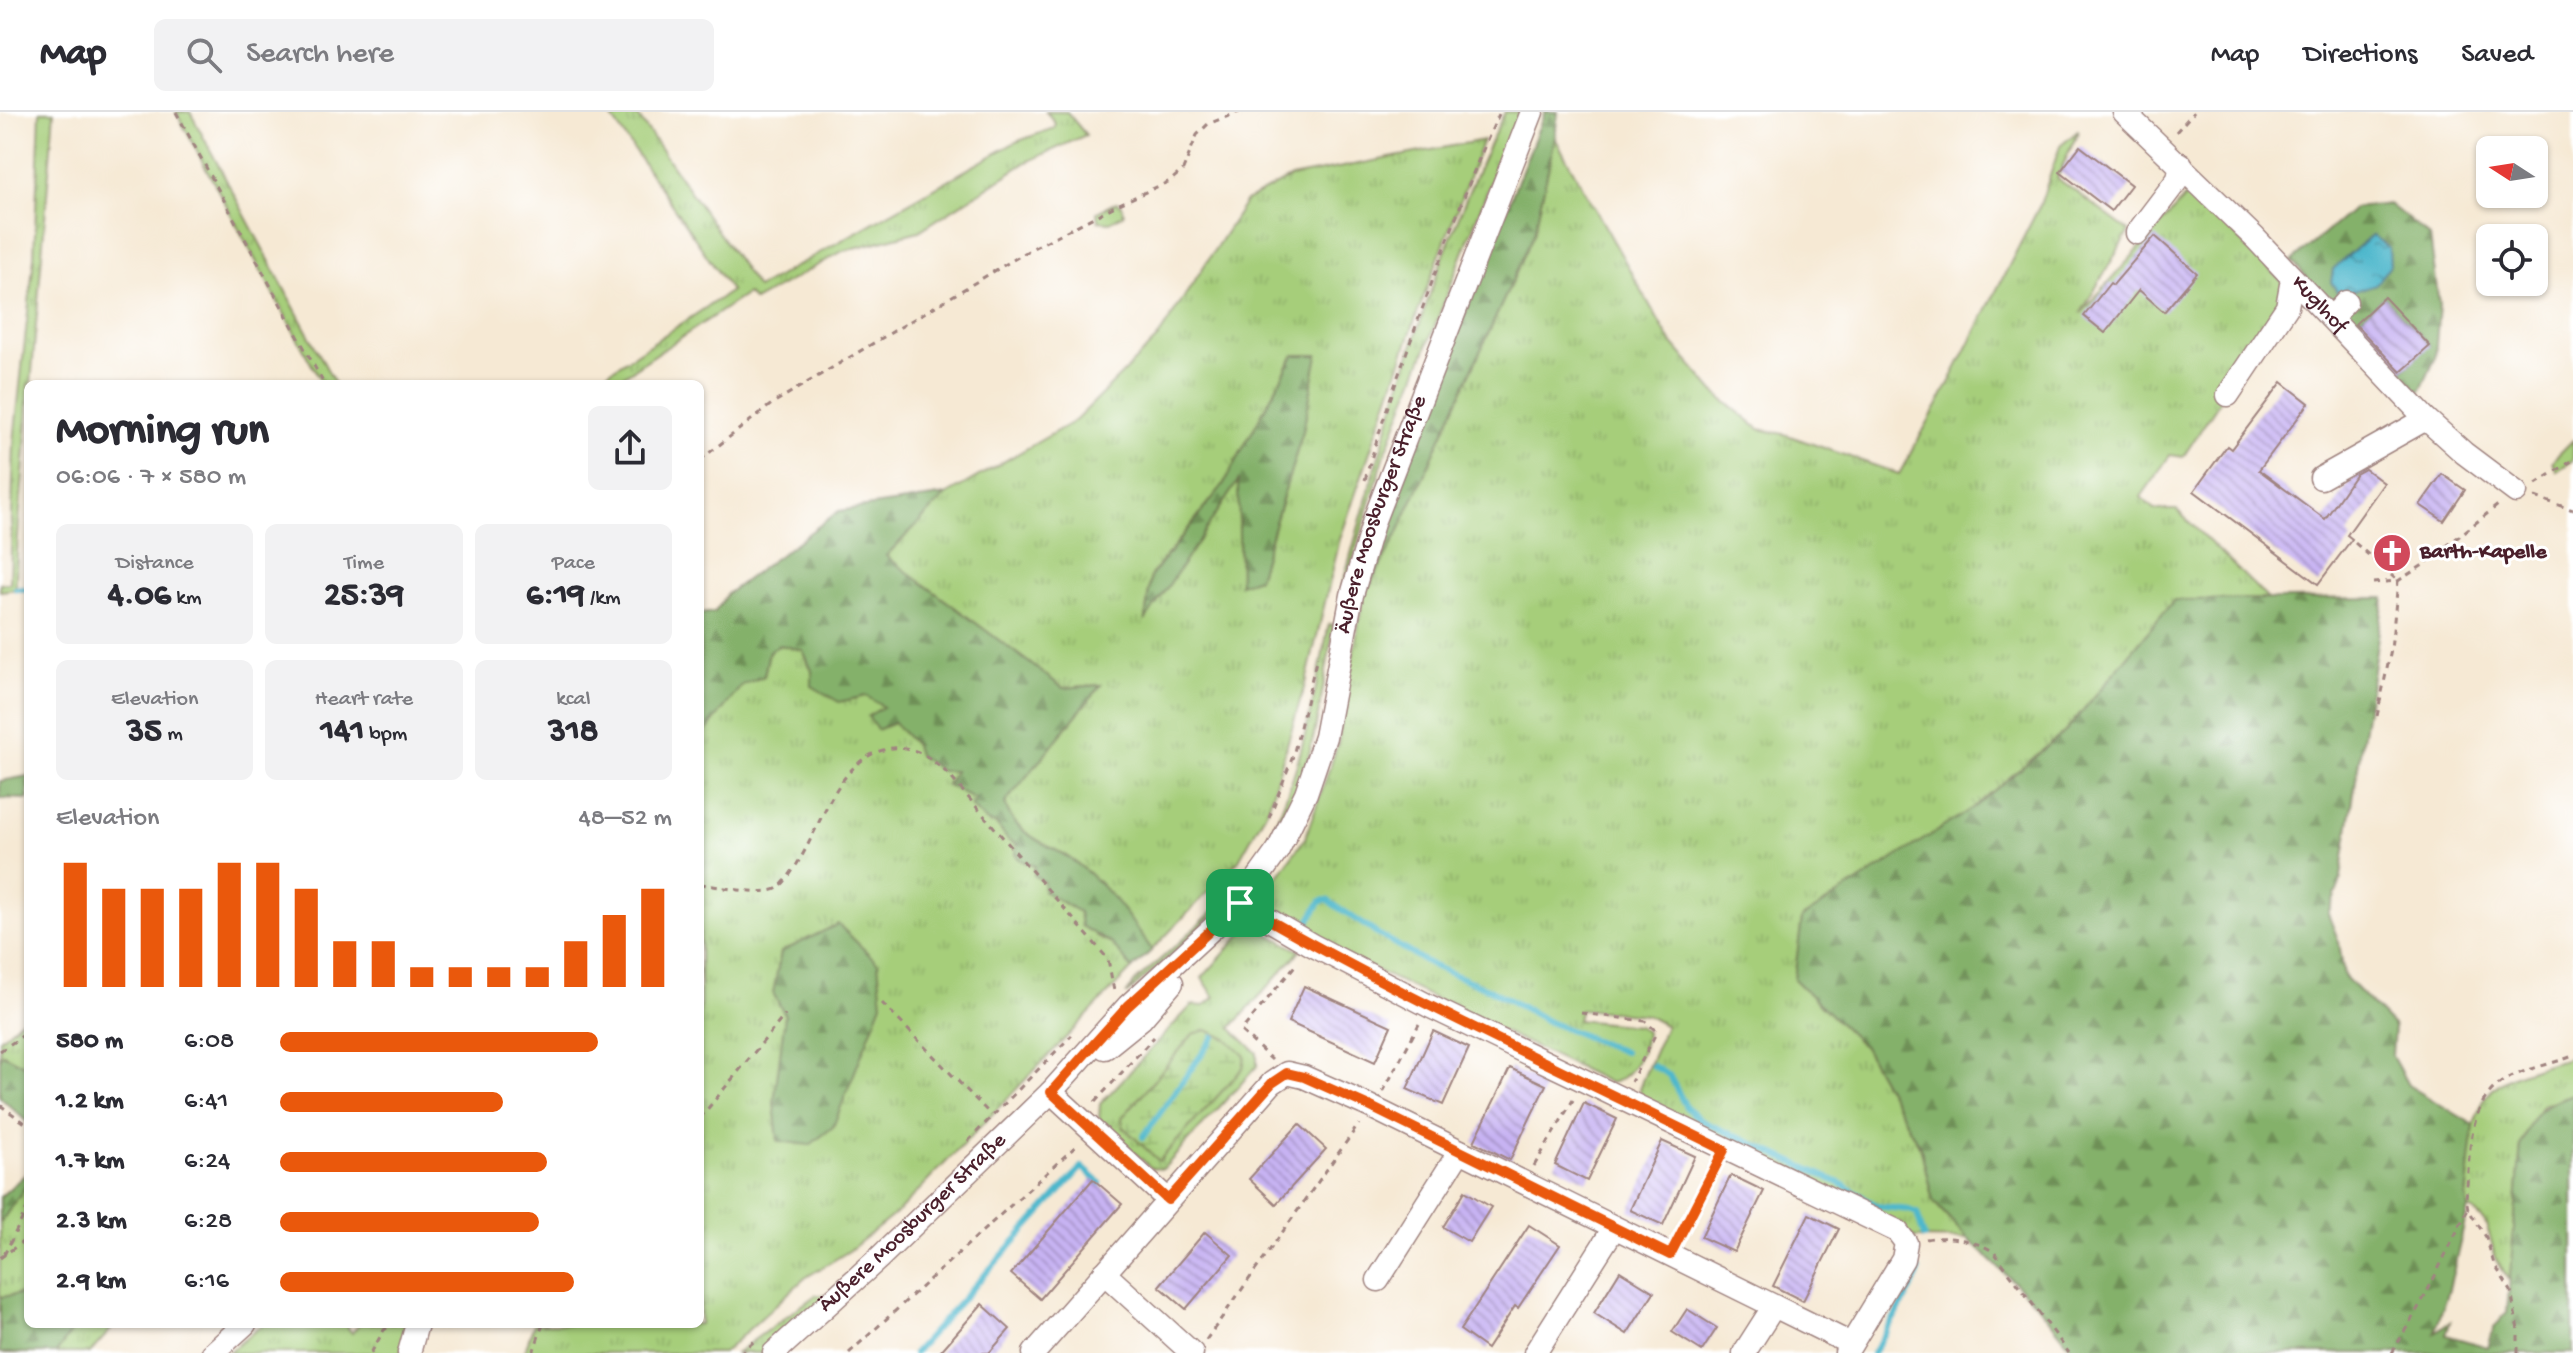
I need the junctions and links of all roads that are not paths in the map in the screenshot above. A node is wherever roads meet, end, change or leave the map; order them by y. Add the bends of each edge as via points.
1 (1532, 112) edge
2 (2124, 112) edge
3 (2181, 164) junction
4 (2137, 233) dead end
5 (2292, 279) junction
6 (2346, 302) dead end
7 (2331, 318) junction
8 (2228, 395) dead end
9 (2426, 419) junction
10 (2321, 478) dead end
11 (2516, 492) road end
12 (1236, 908) junction
13 (1051, 1092) junction
14 (1460, 1151) junction
15 (1168, 1200) junction
16 (1614, 1228) junction
17 (1104, 1273) junction
18 (1378, 1280) dead end
19 (1774, 1306) junction
20 (241, 1328) edge
21 (416, 1328) edge
22 (1199, 1347) edge
23 (1849, 1349) edge
24 (213, 1353) edge
25 (409, 1353) edge
26 (774, 1353) edge
27 (1034, 1353) edge
28 (1535, 1353) edge
29 (1744, 1353) edge

1 - 12 street, Äußere Moosburger Straße via 1374,520 1352,595 1318,760 1291,827
2 - 3 street, Kuglhof
3 - 4 street via 2178,179
3 - 5 street, Kuglhof
5 - 7 street, Kuglhof
5 - 8 street via 2287,307
6 - 7 street
7 - 9 street, Kuglhof
9 - 10 street
9 - 11 street, Kuglhof
12 - 13 street, Äußere Moosburger Straße via 1128,1006
12 - 23 street via 1897,1231 1906,1243 1903,1259
13 - 15 street
13 - 26 street, Äußere Moosburger Straße
14 - 15 street via 1287,1073 1272,1083
14 - 16 street
14 - 18 street
15 - 17 street
16 - 19 street
16 - 28 street
17 - 22 street
17 - 27 street
19 - 23 street
19 - 29 street
20 - 24 street
21 - 25 street

